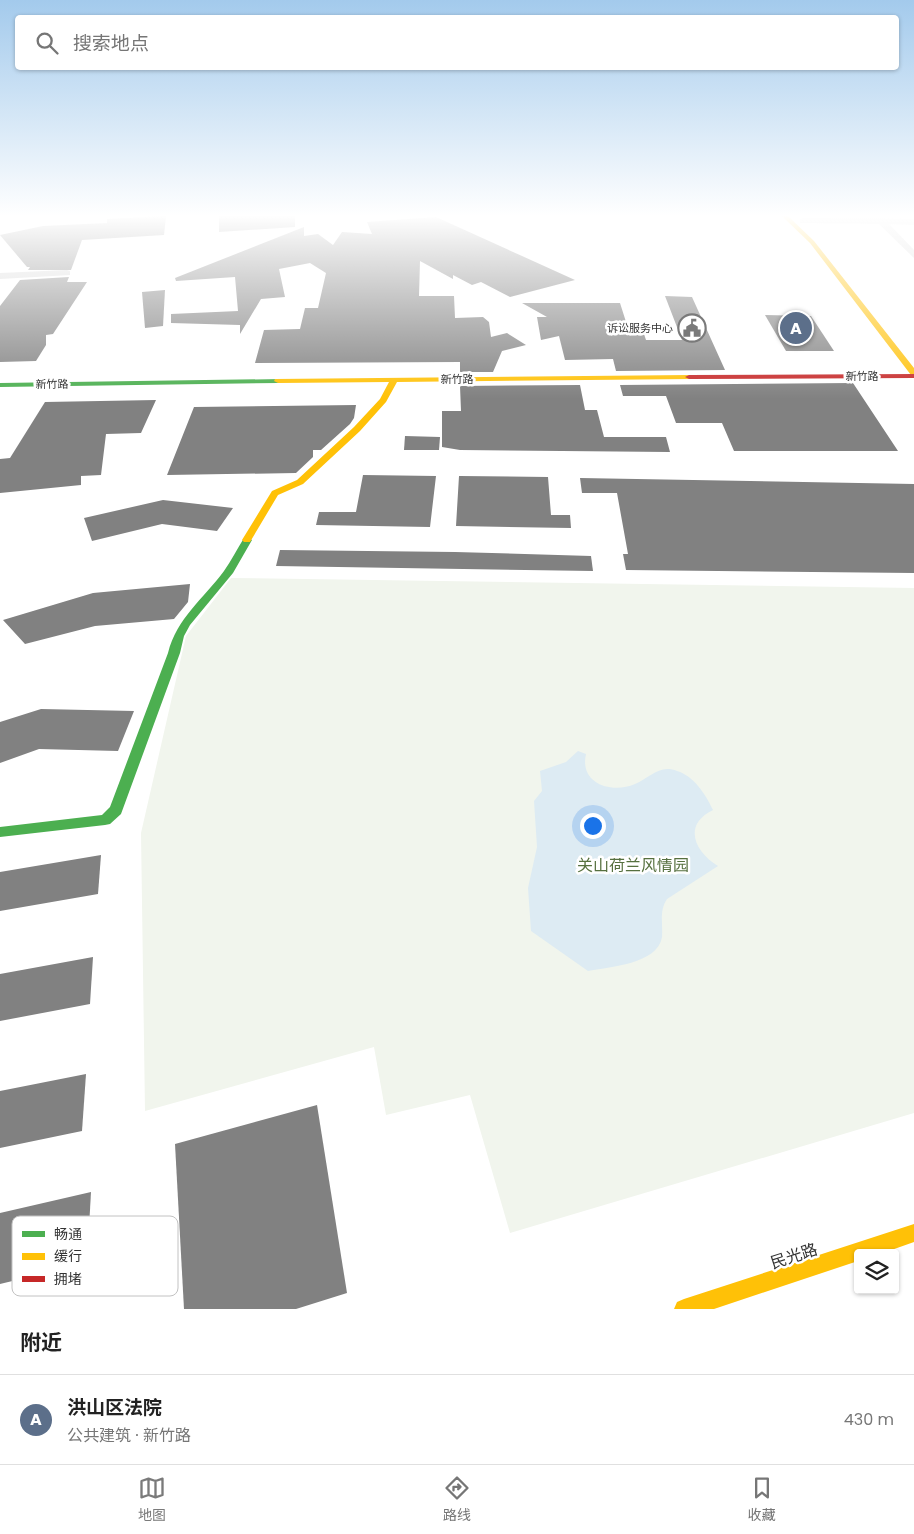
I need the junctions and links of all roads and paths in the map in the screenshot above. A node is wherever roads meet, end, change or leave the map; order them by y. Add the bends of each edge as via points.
1 (839, 277) edge
2 (854, 277) edge
3 (867, 293) dead end
4 (914, 374) edge
5 (394, 379) junction
6 (0, 385) edge
7 (0, 832) edge
8 (914, 1234) edge
9 (684, 1309) edge

1 - 4 main road
2 - 3 main road
4 - 5 main road, 新竹路
5 - 6 main road, 新竹路
5 - 7 main road via 382,400 357,429 300,482 275,493 230,571 186,623 178,636 116,810 105,820
8 - 9 main road, 民光路

